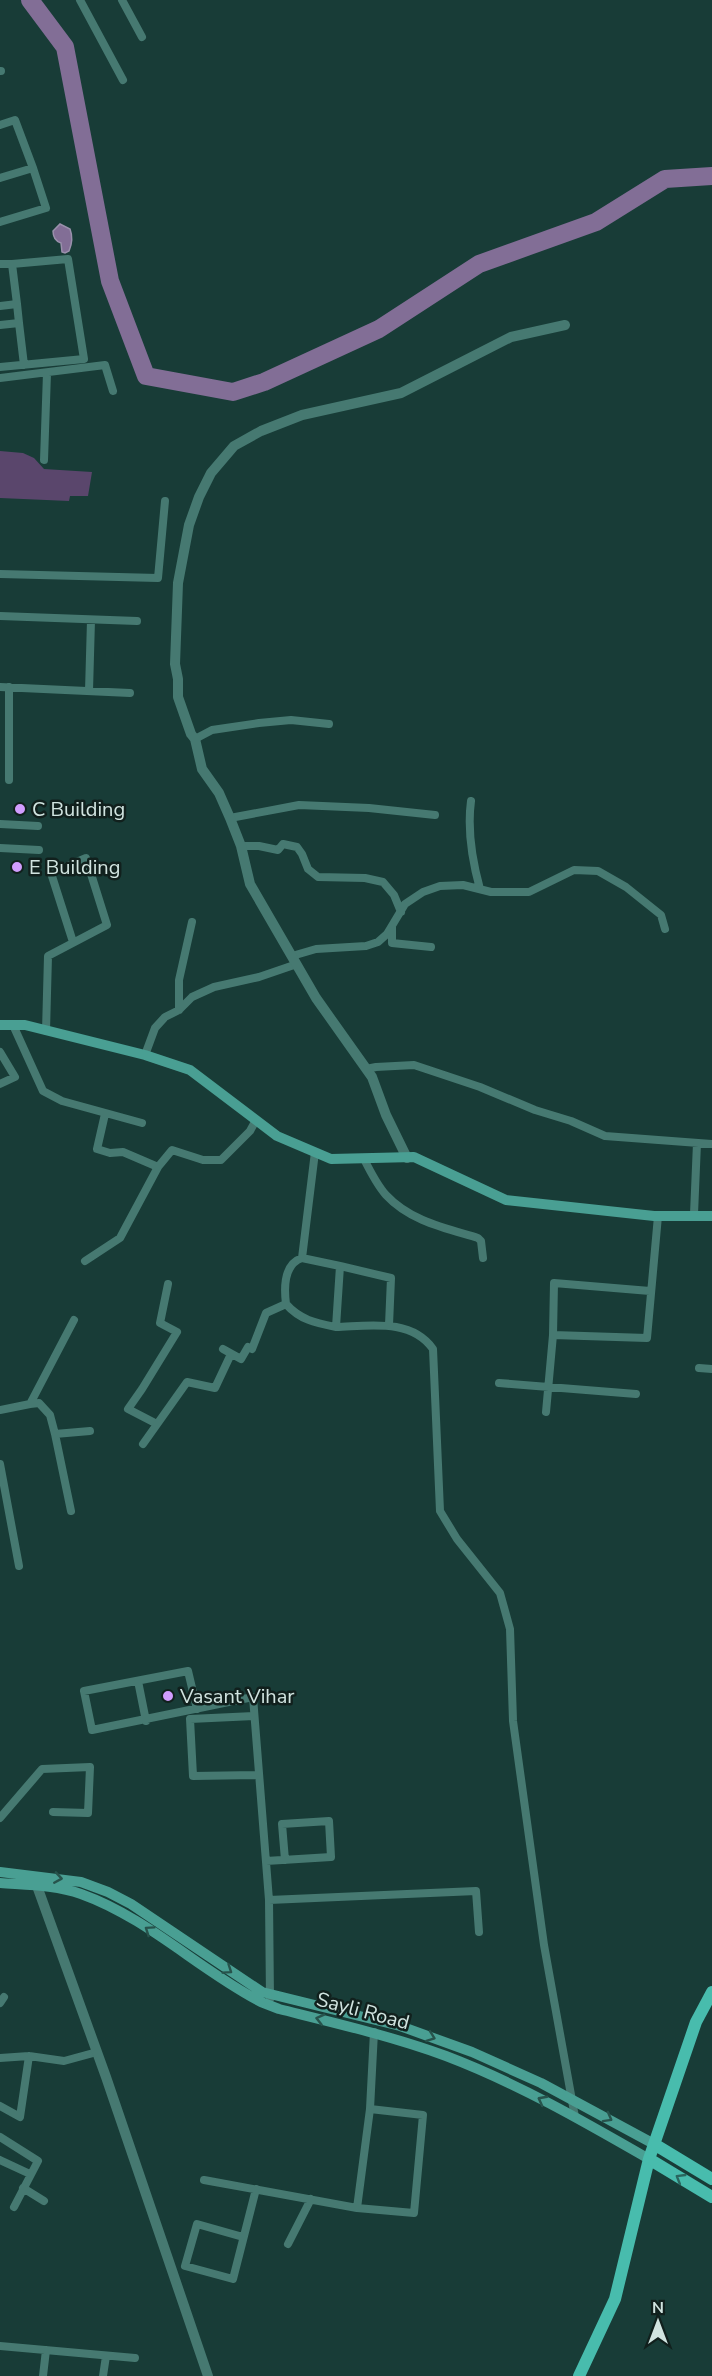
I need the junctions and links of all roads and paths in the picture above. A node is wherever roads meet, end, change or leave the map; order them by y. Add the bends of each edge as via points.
1 (80, 0) edge
2 (122, 0) edge
3 (142, 38) dead end
4 (123, 80) dead end
5 (0, 125) edge
6 (33, 168) junction
7 (0, 178) edge
8 (0, 222) edge
9 (0, 264) edge
10 (12, 264) junction
11 (16, 304) junction
12 (0, 306) edge
13 (20, 323) junction
14 (0, 325) edge
15 (565, 325) dead end
16 (24, 365) junction
17 (0, 367) edge
18 (47, 373) junction
19 (0, 378) edge
20 (114, 391) dead end
21 (44, 460) dead end
22 (165, 501) dead end
23 (0, 574) edge
24 (0, 616) edge
25 (91, 620) junction
26 (137, 621) dead end
27 (5, 687) edge
28 (89, 691) junction
29 (130, 693) dead end
30 (329, 724) dead end
31 (195, 739) junction
32 (9, 780) dead end
33 (471, 801) dead end
34 (435, 815) dead end
35 (230, 818) junction
36 (0, 824) edge
37 (38, 826) dead end
38 (241, 846) junction
39 (0, 848) edge
40 (39, 849) dead end
41 (480, 889) junction
42 (401, 912) junction
43 (192, 922) dead end
44 (392, 926) junction
45 (665, 929) dead end
46 (73, 942) junction
47 (430, 948) dead end
48 (295, 960) junction
49 (179, 1010) junction
50 (0, 1025) edge
51 (14, 1025) junction
52 (46, 1031) junction
53 (0, 1052) edge
54 (145, 1055) junction
55 (366, 1069) junction
56 (0, 1084) edge
57 (105, 1114) junction
58 (256, 1120) junction
59 (142, 1123) dead end
60 (698, 1143) junction
61 (712, 1143) edge
62 (315, 1152) junction
63 (407, 1158) junction
64 (364, 1159) junction
65 (158, 1167) junction
66 (694, 1214) junction
67 (658, 1216) junction
68 (712, 1216) edge
69 (302, 1258) junction
70 (483, 1258) dead end
71 (85, 1261) dead end
72 (340, 1266) junction
73 (168, 1284) dead end
74 (650, 1291) junction
75 (286, 1304) junction
76 (74, 1320) dead end
77 (389, 1325) junction
78 (336, 1327) junction
79 (553, 1335) junction
80 (699, 1368) dead end
81 (712, 1369) edge
82 (499, 1383) dead end
83 (547, 1387) junction
84 (636, 1394) dead end
85 (30, 1404) junction
86 (0, 1410) edge
87 (546, 1412) dead end
88 (157, 1424) junction
89 (90, 1431) dead end
90 (56, 1434) junction
91 (143, 1444) dead end
92 (0, 1464) edge
93 (71, 1511) dead end
94 (19, 1566) dead end
95 (138, 1681) junction
96 (197, 1709) junction
97 (254, 1716) junction
98 (146, 1721) junction
99 (259, 1775) junction
100 (52, 1812) dead end
101 (0, 1818) edge
102 (285, 1860) junction
103 (266, 1861) junction
104 (0, 1872) edge
105 (0, 1883) edge
106 (37, 1886) junction
107 (269, 1900) junction
108 (479, 1932) dead end
109 (712, 1992) edge
110 (270, 2000) junction
111 (374, 2032) junction
112 (97, 2052) junction
113 (29, 2056) junction
114 (0, 2058) edge
115 (572, 2099) junction
116 (0, 2106) edge
117 (370, 2109) junction
118 (575, 2117) junction
119 (0, 2137) edge
120 (654, 2144) junction
121 (649, 2159) junction
122 (0, 2160) edge
123 (30, 2174) junction
124 (712, 2179) edge
125 (204, 2180) dead end
126 (23, 2188) junction
127 (256, 2189) junction
128 (712, 2197) edge
129 (311, 2199) junction
130 (44, 2201) dead end
131 (14, 2207) dead end
132 (357, 2208) junction
133 (243, 2237) junction
134 (288, 2244) dead end
135 (0, 2346) edge
136 (46, 2350) junction
137 (106, 2356) junction
138 (135, 2358) dead end
139 (43, 2376) edge
140 (103, 2376) edge
141 (208, 2376) edge
142 (579, 2376) edge

1 - 4 street
2 - 3 street
5 - 6 street via 15,120
6 - 7 street
6 - 8 street via 46,208
9 - 10 street
10 - 11 street
10 - 16 street via 68,259 84,358
11 - 12 street
11 - 13 street
13 - 14 street
13 - 16 street
15 - 31 street via 511,337 401,393 302,415 234,446 211,473 199,497 189,525 178,583 178,697
16 - 17 street
18 - 19 street
18 - 20 street via 105,365
18 - 21 street
22 - 23 street via 158,578
24 - 25 street
25 - 26 street
25 - 28 street
27 - 28 street
27 - 32 street
28 - 29 street
30 - 31 street via 291,720 259,723 212,730
31 - 35 street via 202,769
33 - 41 street via 471,846
34 - 35 street via 299,805
35 - 38 street
36 - 37 street
38 - 42 street via 278,850 283,844 297,847 308,869 318,877 383,882
38 - 48 street via 250,884
39 - 40 street
41 - 42 street via 440,886 413,898
41 - 45 street via 529,892 574,870 598,871 652,906 661,915
42 - 44 street
43 - 49 street via 179,980
44 - 47 street via 392,943
44 - 48 street via 378,942 326,948
46 - 46 street via 51,873 86,858 107,925
46 - 52 street via 48,956
48 - 49 street via 259,977 214,987 192,997
48 - 55 street via 316,998
49 - 54 street via 155,1028
50 - 51 main road
51 - 52 main road
51 - 57 street via 43,1091
52 - 54 main road
53 - 56 street via 15,1077
54 - 58 main road via 190,1070
55 - 60 street via 414,1065 490,1090 605,1136
55 - 63 street
57 - 59 street
57 - 65 street via 97,1149 123,1152
58 - 62 main road via 276,1136
58 - 65 street via 221,1160 202,1160 172,1150
60 - 61 street
60 - 66 street
62 - 64 main road via 331,1159
62 - 69 street
63 - 64 main road
63 - 67 main road via 414,1157 506,1200
64 - 70 street via 385,1194 404,1211 478,1238
65 - 71 street via 120,1238
66 - 67 main road
66 - 68 main road
67 - 74 street
69 - 72 street
69 - 75 street via 295,1260 285,1281
72 - 77 street via 391,1278
72 - 78 street
73 - 88 street via 160,1323 177,1332 128,1409
74 - 79 street via 647,1338
74 - 79 street via 554,1283
75 - 78 street via 310,1322
75 - 88 street via 266,1313 252,1349 248,1347 241,1359 227,1351 215,1388 187,1382
76 - 85 street
77 - 78 street
77 - 115 street via 420,1334 433,1349 440,1511 500,1593 510,1629 513,1721 544,1945
79 - 83 street
80 - 81 street
82 - 83 street
83 - 84 street
83 - 87 street
85 - 86 street
85 - 90 street via 39,1403 50,1414
88 - 91 street
89 - 90 street
90 - 93 street
92 - 94 street
95 - 96 street via 188,1671
95 - 98 street
95 - 98 street via 84,1691 92,1730
96 - 97 street via 253,1697
96 - 98 street
97 - 99 street
97 - 99 street via 190,1719 193,1776
99 - 103 street
100 - 101 street via 88,1813 90,1767 42,1769
102 - 102 street via 331,1857 329,1821 282,1824
102 - 103 street
103 - 107 street
104 -> 110 main road via 81,1882 108,1892
105 - 106 main road, Sayli Road
110 -> 106 main road, Sayli Road via 253,1998 109,1906 70,1891
106 - 112 street
107 - 108 street via 476,1891
107 - 110 street
109 - 120 main road via 696,2022
111 -> 110 main road, Sayli Road
110 -> 115 main road via 417,2032 503,2065
111 - 117 street
118 -> 111 main road, Sayli Road via 477,2069
112 - 113 street via 64,2061
112 - 141 street
113 - 114 street
113 - 116 street via 20,2117
115 - 118 street
115 -> 120 main road
117 - 132 street
117 - 132 street via 423,2115 414,2213
118 - 121 main road, Sayli Road
119 - 123 street via 38,2161
120 - 121 main road
120 - 124 main road
128 -> 121 main road, Sayli Road
121 - 142 main road via 615,2299
122 - 123 street
123 - 126 street
125 - 127 street
126 - 130 street
126 - 131 street
127 - 129 street
127 - 133 street
129 - 132 street
129 - 134 street
133 - 133 street via 233,2279 185,2266 197,2224
135 - 136 street
136 - 137 street
136 - 139 street
137 - 138 street
137 - 140 street

